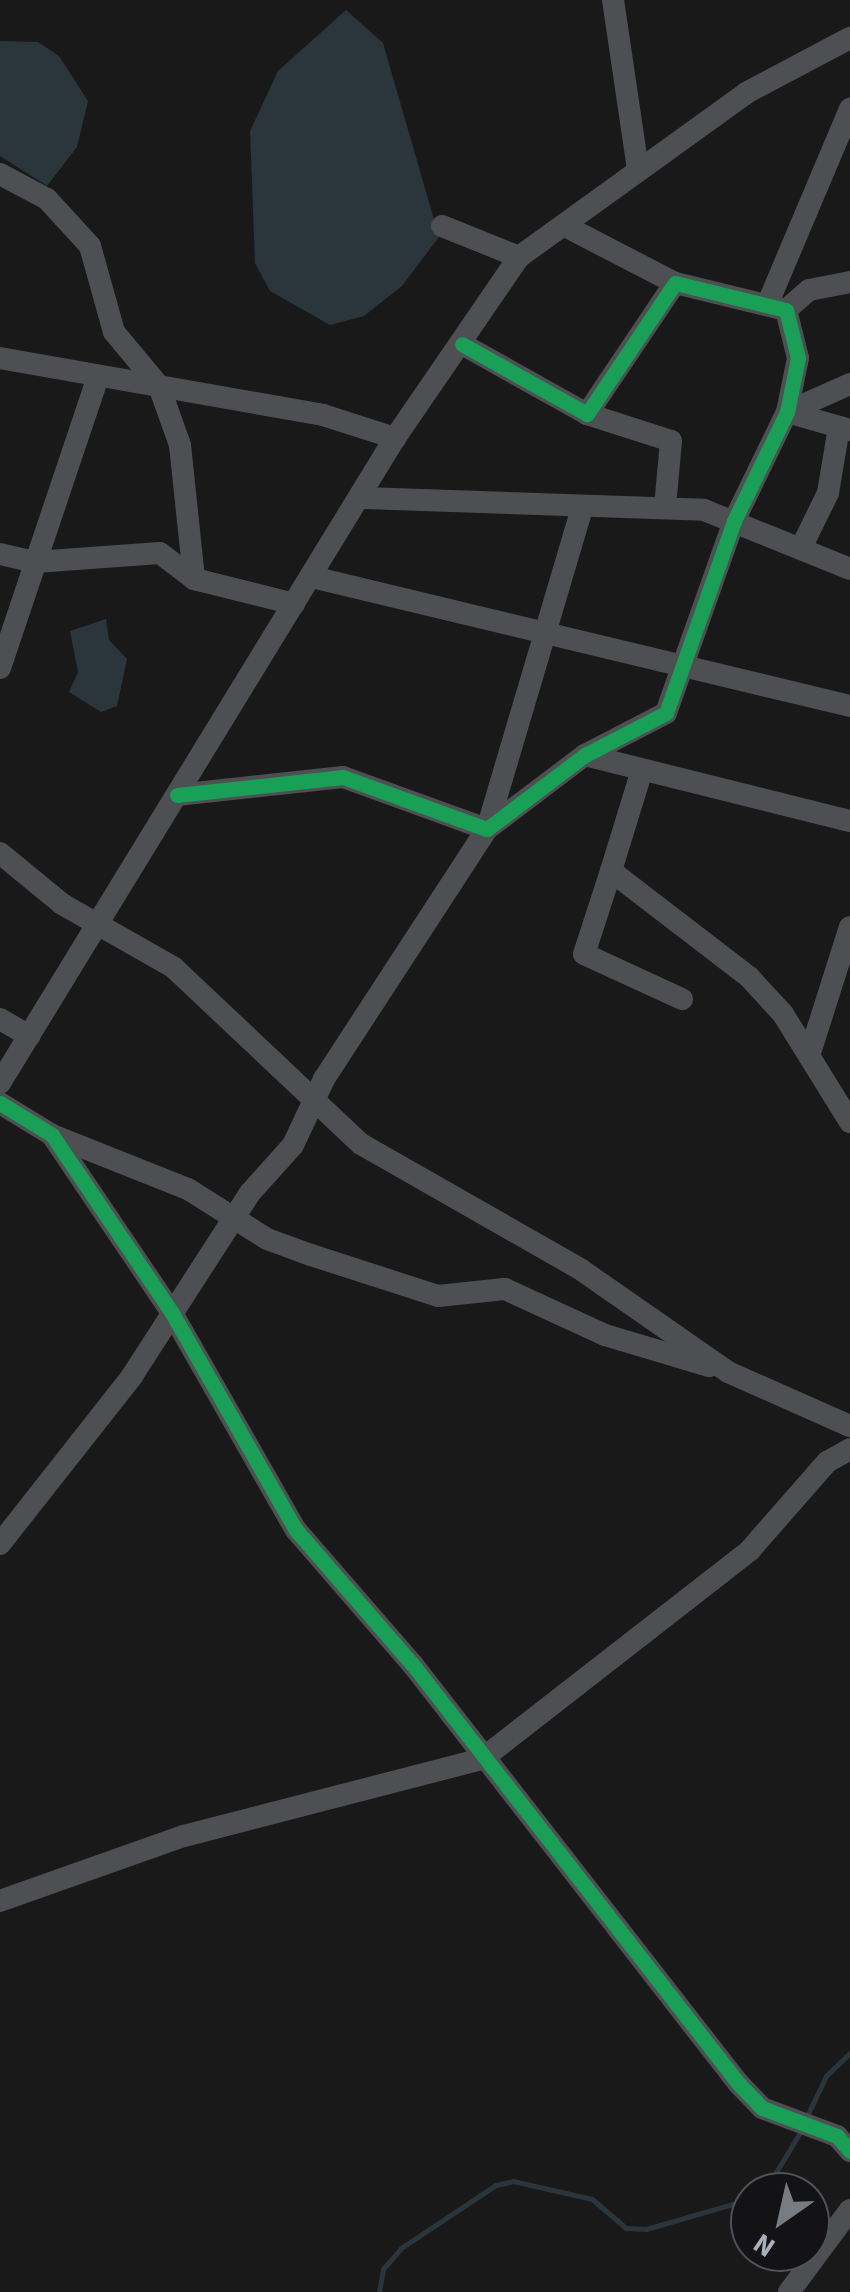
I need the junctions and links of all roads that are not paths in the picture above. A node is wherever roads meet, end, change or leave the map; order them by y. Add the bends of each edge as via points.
1 (610, 6) edge
2 (850, 38) edge
3 (850, 109) edge
4 (638, 169) junction
5 (0, 174) edge
6 (442, 226) dead end
7 (564, 226) junction
8 (519, 258) junction
9 (850, 282) edge
10 (676, 283) junction
11 (777, 306) junction
12 (462, 344) junction
13 (0, 358) edge
14 (98, 380) junction
15 (850, 384) edge
16 (158, 386) junction
17 (787, 412) junction
18 (587, 414) junction
19 (845, 428) edge
20 (395, 438) junction
21 (364, 498) junction
22 (664, 507) junction
23 (582, 509) junction
24 (734, 520) junction
25 (802, 546) junction
26 (0, 554) edge
27 (35, 562) junction
28 (850, 569) edge
29 (312, 577) junction
30 (194, 578) junction
31 (294, 604) junction
32 (540, 634) junction
33 (0, 668) edge
34 (679, 668) junction
35 (850, 706) edge
36 (585, 756) junction
37 (642, 770) junction
38 (177, 794) junction
39 (850, 821) edge
40 (487, 830) junction
41 (0, 852) edge
42 (612, 871) junction
43 (95, 919) junction
44 (850, 927) edge
45 (682, 999) dead end
46 (0, 1019) edge
47 (29, 1036) junction
48 (810, 1056) junction
49 (0, 1082) edge
50 (0, 1103) edge
51 (315, 1104) junction
52 (850, 1122) edge
53 (52, 1135) junction
54 (232, 1219) junction
55 (172, 1313) junction
56 (728, 1372) junction
57 (850, 1426) edge
58 (850, 1449) edge
59 (0, 1544) edge
60 (482, 1759) junction
61 (0, 1901) edge
62 (850, 2151) edge
63 (850, 2210) edge
64 (789, 2292) edge

1 - 4 street
2 - 4 street via 746,93
3 - 11 street
4 - 7 street
5 - 16 street via 47,199 90,246 114,332
6 - 8 street
7 - 8 street
7 - 10 street
8 - 12 street
9 - 11 street
10 - 11 street
10 - 18 street
11 - 17 street via 798,358
12 - 18 street
12 - 20 street
13 - 14 street
14 - 16 street
14 - 27 street
15 - 17 street
16 - 20 street via 323,415
16 - 30 street via 180,445
17 - 19 street
17 - 24 street
18 - 22 street via 671,441
19 - 25 street via 828,494
20 - 21 street
21 - 23 street
21 - 29 street
22 - 23 street
22 - 24 street
23 - 32 street
24 - 25 street
24 - 34 street
25 - 28 street
26 - 27 street
27 - 30 street via 160,553
27 - 33 street
29 - 31 street
29 - 32 street
30 - 31 street
31 - 38 street
32 - 34 street
32 - 40 street
34 - 35 street
34 - 36 street via 666,713
36 - 37 street
36 - 40 street
37 - 39 street
37 - 42 street
38 - 40 street via 343,776
38 - 43 street
40 - 51 street
41 - 43 street via 62,904
42 - 45 street via 584,954
42 - 48 street via 710,940 783,1014
43 - 47 street
43 - 51 street via 173,967
44 - 48 street
46 - 47 street
47 - 49 street
48 - 52 street
50 - 53 street
51 - 54 street
51 - 56 street via 361,1144 580,1269
53 - 54 street via 188,1189
53 - 55 street
54 - 55 street
54 - 56 street via 438,1296 504,1289 605,1335
55 - 59 street via 37,1506
55 - 60 street via 296,1530
56 - 57 street
58 - 60 street via 827,1462 750,1550
60 - 61 street via 184,1836
60 - 62 street via 762,2108 837,2136
63 - 64 street

